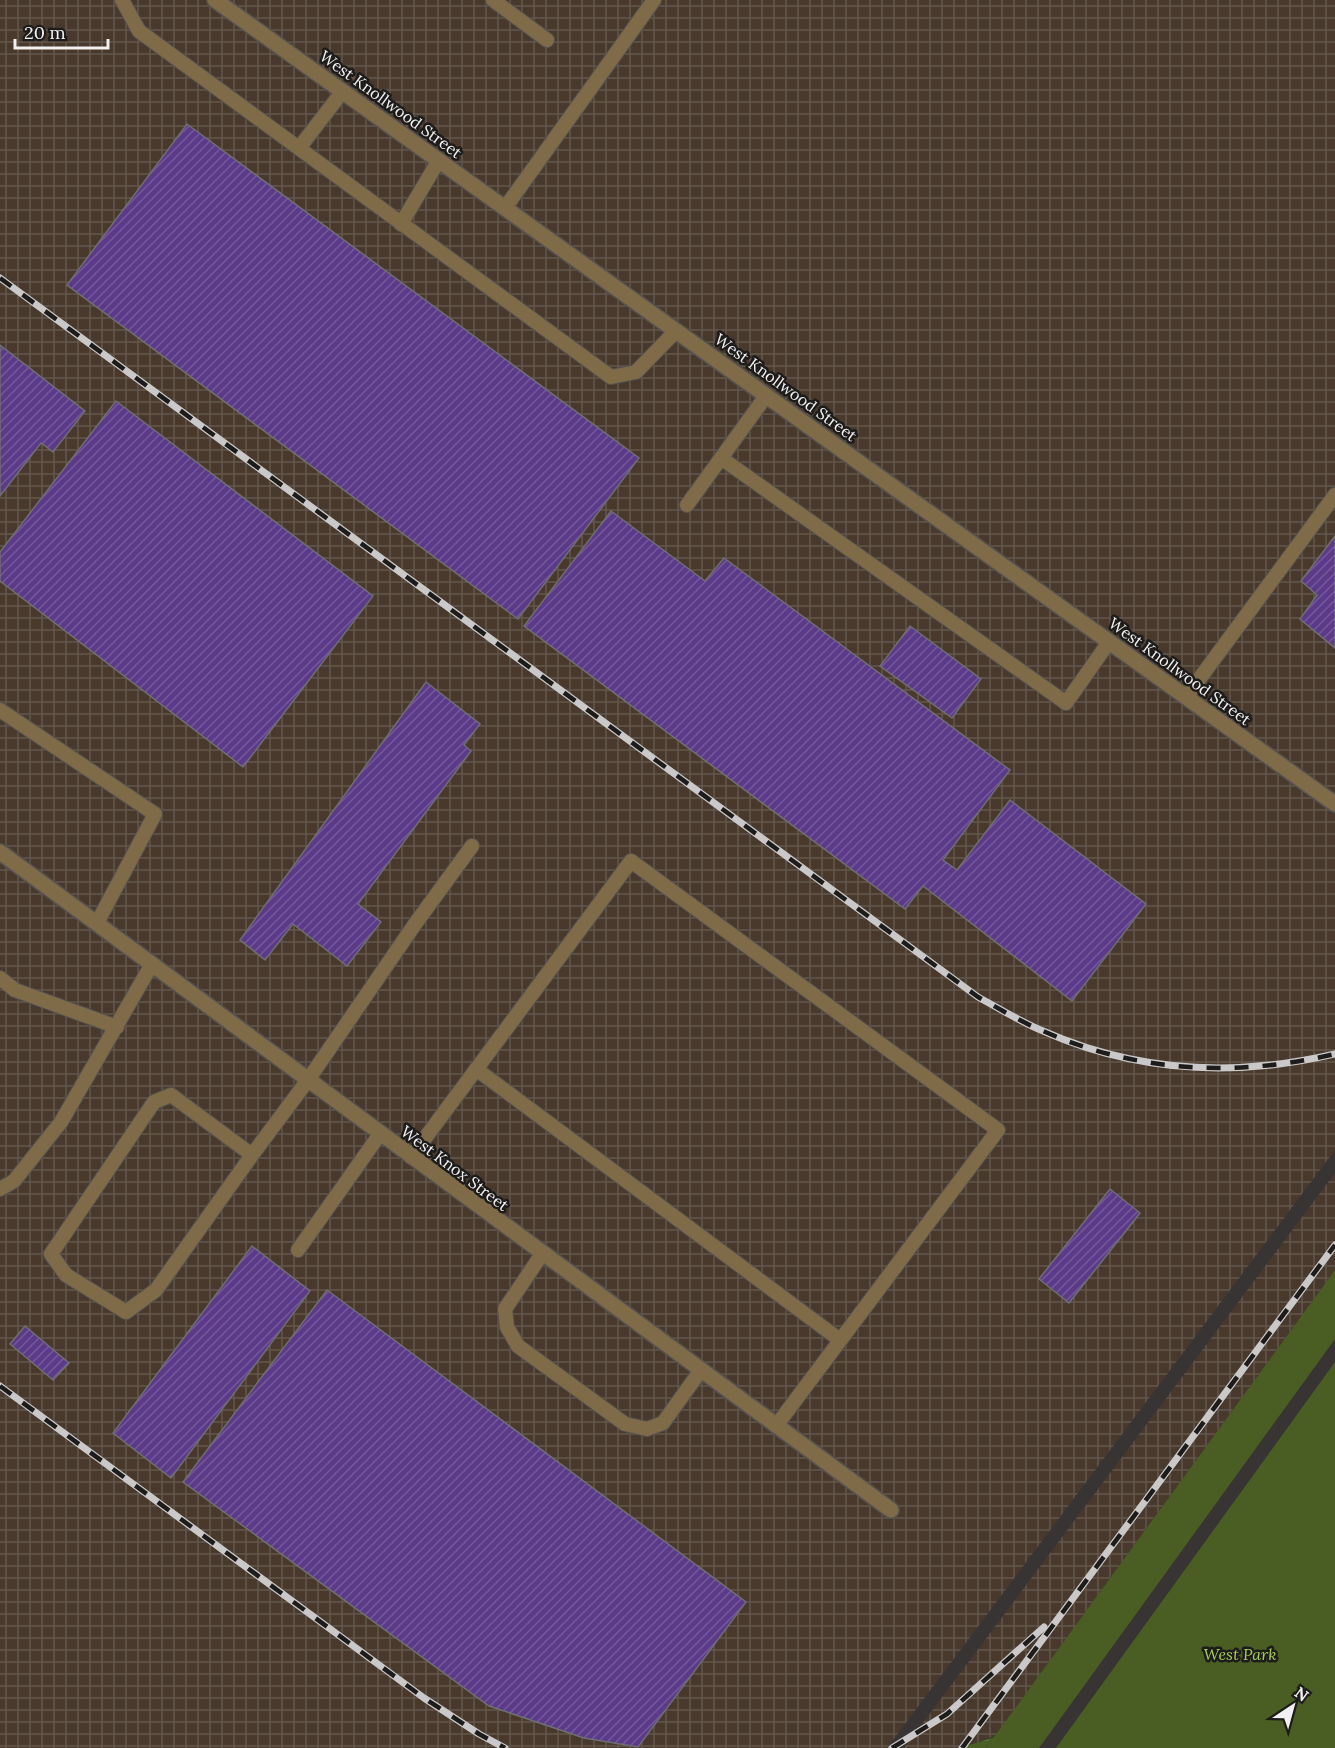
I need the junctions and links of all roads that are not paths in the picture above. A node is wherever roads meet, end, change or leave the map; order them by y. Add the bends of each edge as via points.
1 (122, 0) edge
2 (215, 0) edge
3 (493, 0) edge
4 (654, 0) edge
5 (547, 40) dead end
6 (343, 91) junction
7 (299, 148) junction
8 (439, 160) junction
9 (505, 208) junction
10 (401, 224) junction
11 (676, 331) junction
12 (766, 396) junction
13 (722, 458) junction
14 (1335, 495) edge
15 (687, 505) dead end
16 (1109, 642) junction
17 (1186, 697) junction
18 (0, 710) edge
19 (1335, 804) edge
20 (472, 846) dead end
21 (0, 852) edge
22 (98, 922) junction
23 (152, 964) junction
24 (0, 978) edge
25 (117, 1028) junction
26 (476, 1069) junction
27 (308, 1080) junction
28 (380, 1134) junction
29 (252, 1155) junction
30 (411, 1157) junction
31 (0, 1189) edge
32 (298, 1250) dead end
33 (542, 1254) junction
34 (840, 1340) junction
35 (701, 1370) junction
36 (776, 1426) junction
37 (891, 1510) dead end

1 - 7 lane via 139,31
2 - 6 street, West Knollwood Street
3 - 5 lane
4 - 9 lane
6 - 7 lane
6 - 8 street, West Knollwood Street
7 - 10 lane
8 - 9 street, West Knollwood Street
8 - 10 lane
9 - 11 street, West Knollwood Street
10 - 11 lane via 611,377 636,372
11 - 12 street, West Knollwood Street
12 - 13 lane
12 - 16 street, West Knollwood Street
13 - 15 lane
13 - 16 lane via 1066,704
14 - 17 lane
16 - 17 street, West Knollwood Street
17 - 19 street, West Knollwood Street
18 - 22 lane via 155,814
20 - 27 lane
21 - 22 street, West Knox Street
22 - 23 street, West Knox Street
23 - 25 lane
23 - 27 street, West Knox Street
24 - 25 lane via 15,990
25 - 31 lane via 61,1122 14,1181
26 - 30 lane
26 - 34 lane
26 - 34 lane via 631,861 998,1130
27 - 28 street, West Knox Street
27 - 29 lane
28 - 30 street, West Knox Street
28 - 32 lane
29 - 29 lane via 171,1095 154,1102 51,1254 66,1275 126,1312 156,1290
30 - 33 street, West Knox Street
33 - 35 street, West Knox Street
33 - 35 lane via 505,1309 507,1327 518,1346 625,1424 647,1429 663,1424
34 - 36 lane
35 - 36 street, West Knox Street
36 - 37 street, West Knox Street

